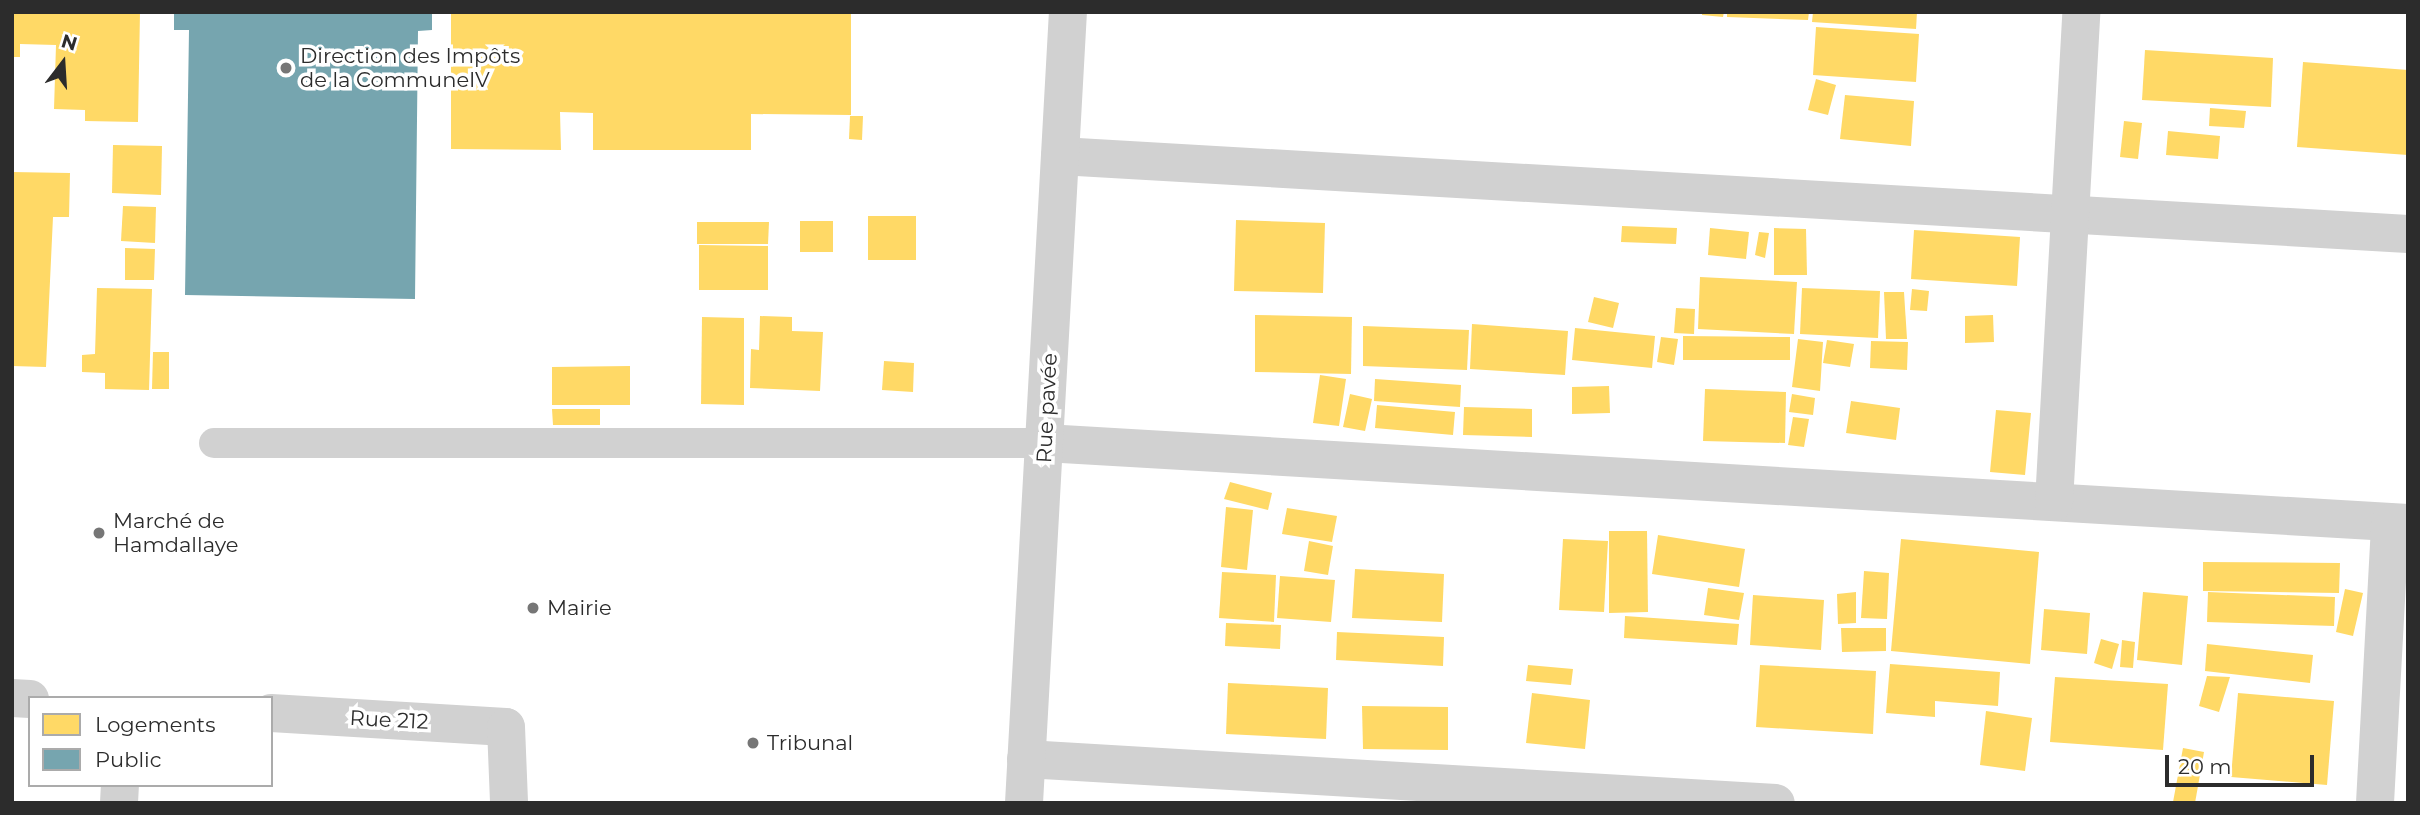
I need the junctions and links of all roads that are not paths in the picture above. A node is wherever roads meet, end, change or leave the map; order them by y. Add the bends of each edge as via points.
1 (1068, 12) edge
2 (2081, 12) edge
3 (1060, 156) junction
4 (2070, 215) junction
5 (2408, 234) edge
6 (214, 443) dead end
7 (1045, 443) junction
8 (2054, 502) junction
9 (2399, 522) edge
10 (273, 713) edge
11 (1026, 760) junction
12 (509, 803) edge
13 (1024, 803) edge
14 (1776, 803) edge
15 (2375, 803) edge

1 - 3 street, Rue pavée
2 - 4 street
3 - 4 street
3 - 7 street, Rue pavée
4 - 5 street
4 - 8 street
6 - 7 lane
7 - 8 street
7 - 11 street, Rue pavée
8 - 9 street
9 - 15 street
10 - 12 street, Rue 212 via 506,727
11 - 13 street, Rue pavée
11 - 14 street

